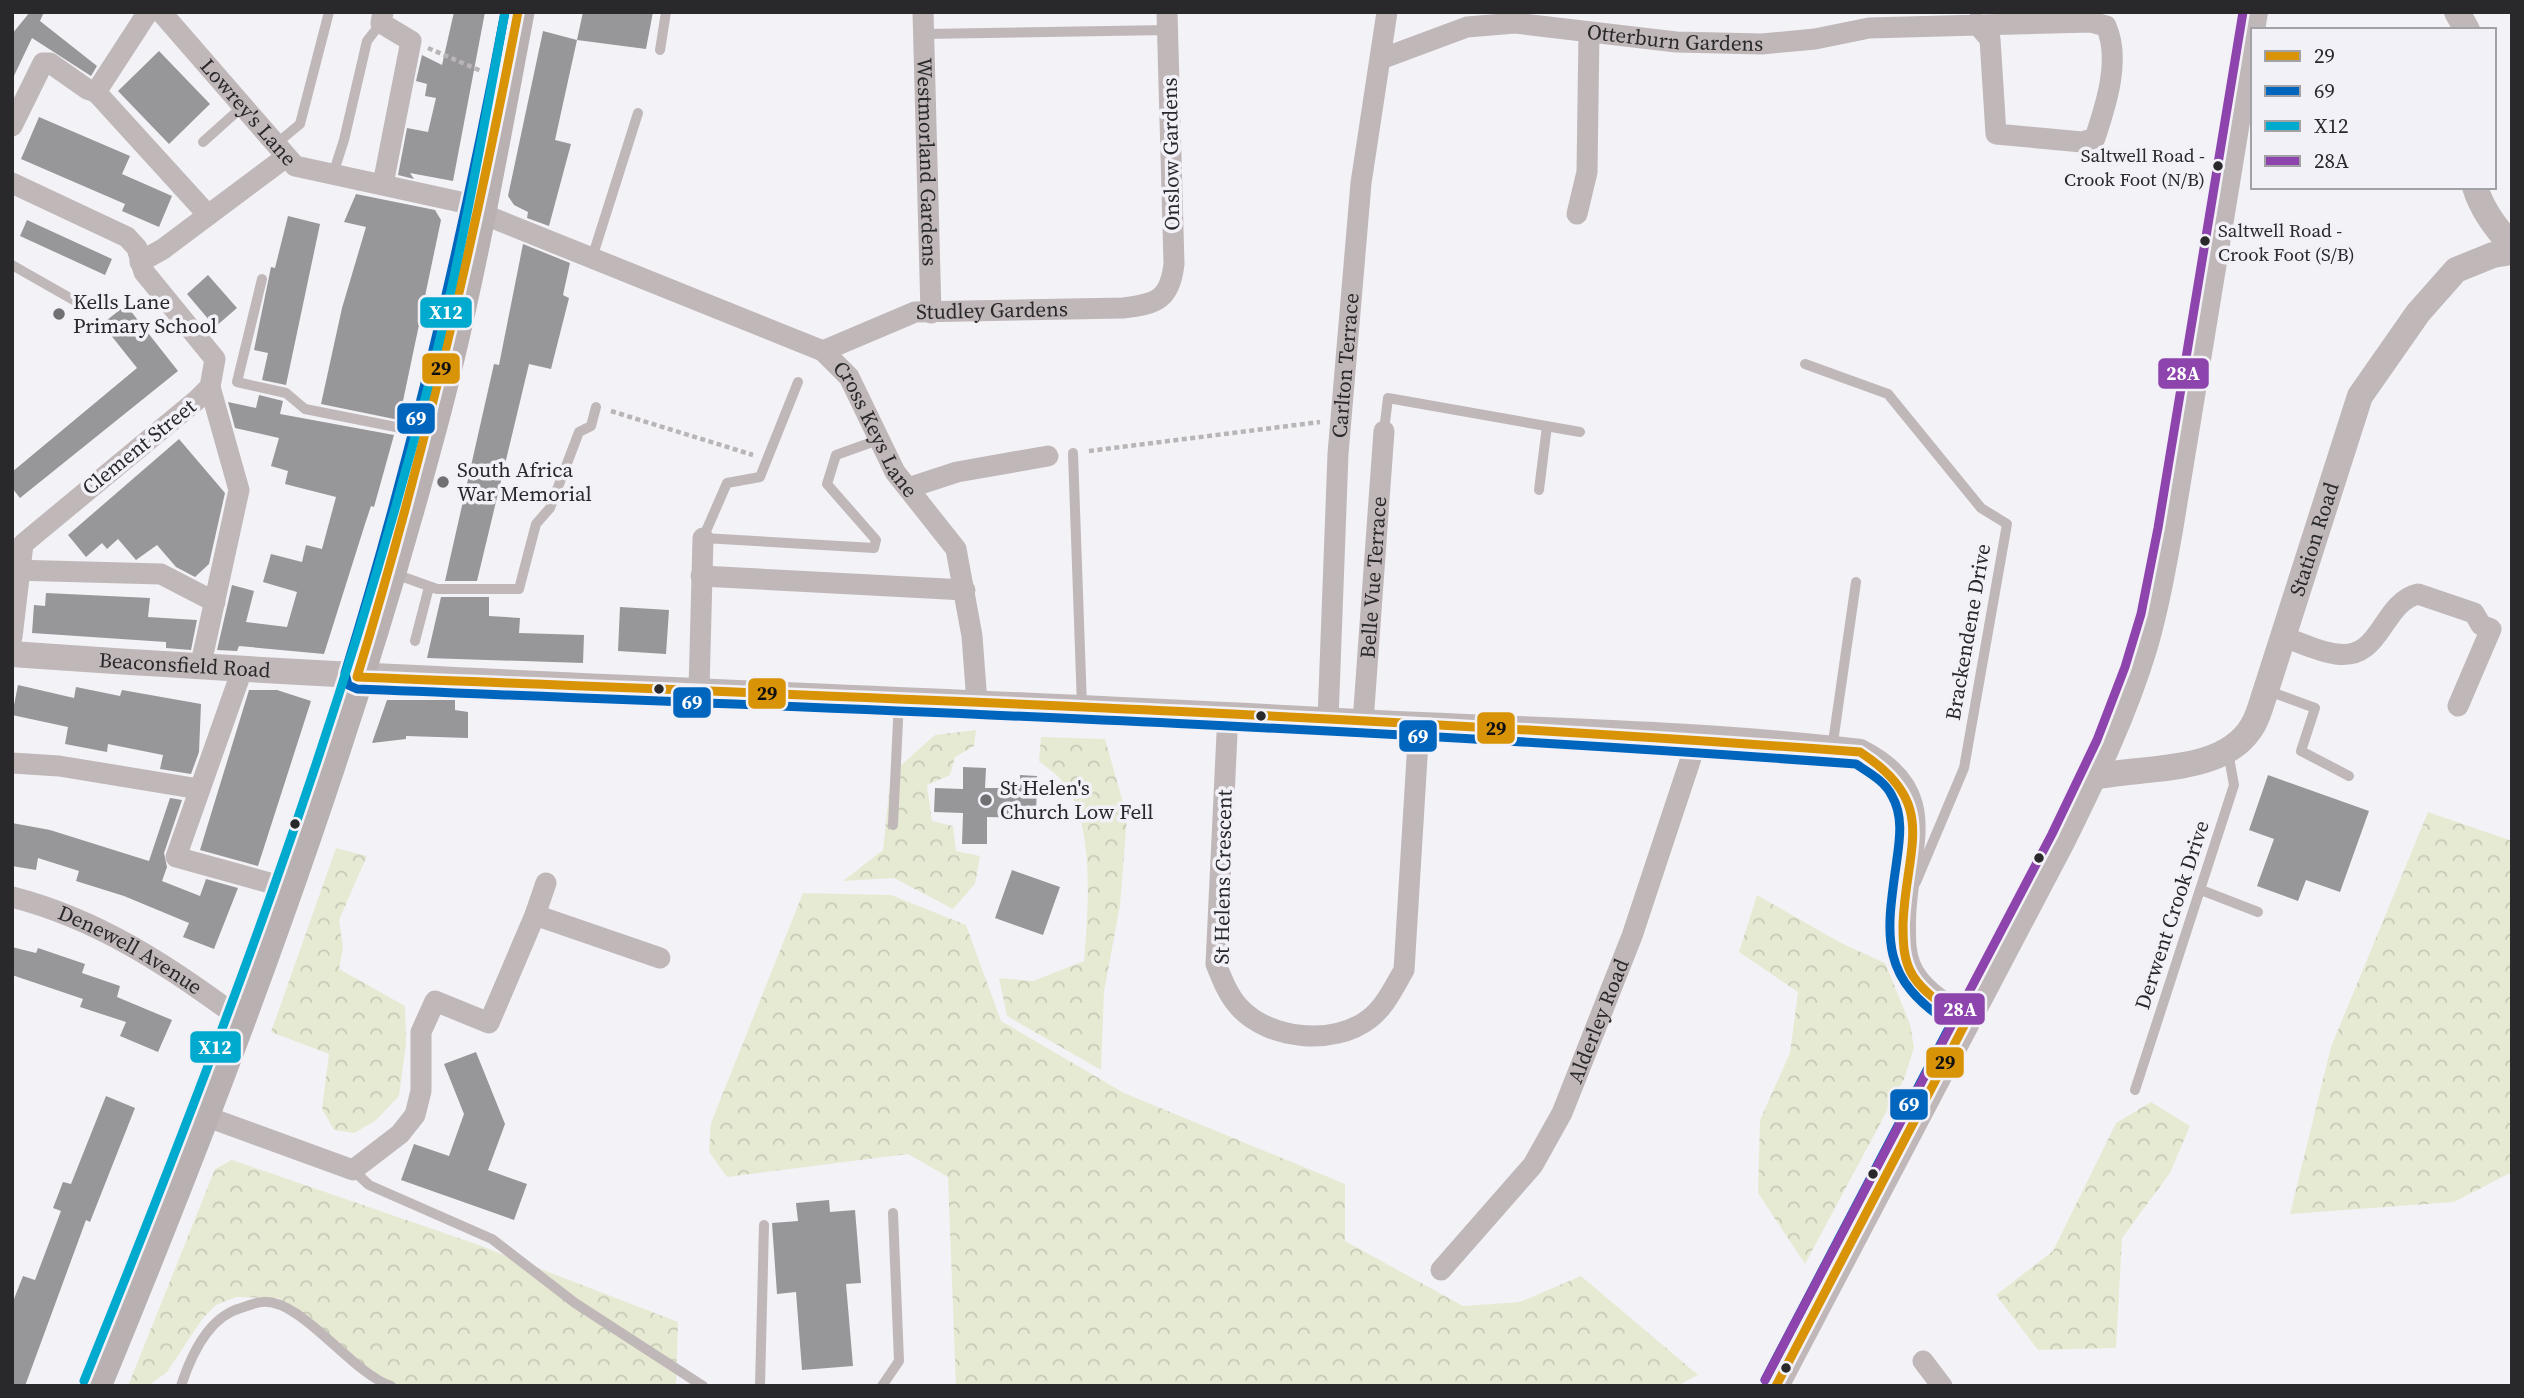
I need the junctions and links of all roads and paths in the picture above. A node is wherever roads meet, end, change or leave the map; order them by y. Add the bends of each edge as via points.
1 (148, 12) edge
2 (329, 12) edge
3 (518, 12) edge
4 (666, 12) edge
5 (923, 12) edge
6 (1387, 12) edge
7 (2457, 12) edge
8 (170, 15) edge
9 (382, 18) edge
10 (1167, 21) edge
11 (1976, 23) junction
12 (2466, 28) edge
13 (1589, 32) junction
14 (924, 34) junction
15 (2251, 36) edge
16 (411, 41) junction
17 (660, 50) dead end
18 (1381, 59) junction
19 (505, 82) junction
20 (96, 92) junction
21 (242, 107) junction
22 (638, 113) dead end
23 (12, 126) edge
24 (203, 142) dead end
25 (281, 150) junction
26 (333, 174) junction
27 (383, 184) junction
28 (14, 187) edge
29 (2476, 189) edge
30 (478, 209) junction
31 (1577, 214) dead end
32 (208, 215) junction
33 (2512, 246) edge
34 (2512, 252) edge
35 (592, 258) junction
36 (140, 262) junction
37 (12, 265) edge
38 (262, 279) dead end
39 (1165, 295) joint
40 (84, 306) dead end
41 (931, 313) junction
42 (823, 351) junction
43 (1804, 364) dead end
44 (798, 382) dead end
45 (210, 387) junction
46 (596, 407) joint
47 (1341, 419) junction
48 (1547, 426) junction
49 (1384, 431) joint
50 (1580, 432) dead end
51 (429, 434) junction
52 (878, 440) junction
53 (1073, 453) joint
54 (1048, 456) dead end
55 (767, 459) junction
56 (908, 488) junction
57 (1539, 490) dead end
58 (703, 538) junction
59 (16, 570) edge
60 (389, 571) junction
61 (701, 576) junction
62 (1856, 582) dead end
63 (429, 587) junction
64 (965, 590) junction
65 (215, 602) junction
66 (12, 637) edge
67 (2284, 637) junction
68 (415, 641) dead end
69 (12, 654) edge
70 (200, 668) junction
71 (242, 670) junction
72 (357, 677) junction
73 (699, 690) junction
74 (2266, 690) junction
75 (899, 700) junction
76 (977, 703) junction
77 (1082, 706) junction
78 (2458, 706) dead end
79 (1228, 713) junction
80 (1328, 720) junction
81 (1363, 722) junction
82 (1419, 725) junction
83 (1697, 740) junction
84 (1832, 749) junction
85 (2220, 755) junction
86 (12, 763) edge
87 (2349, 776) dead end
88 (2094, 777) junction
89 (199, 789) junction
90 (893, 825) dead end
91 (546, 883) dead end
92 (288, 888) junction
93 (2201, 890) junction
94 (12, 897) edge
95 (2258, 912) dead end
96 (535, 915) junction
97 (1903, 915) junction
98 (660, 958) dead end
99 (239, 1018) junction
100 (1967, 1020) junction
101 (2135, 1090) dead end
102 (202, 1115) junction
103 (354, 1170) junction
104 (893, 1213) dead end
105 (764, 1225) dead end
106 (1441, 1270) dead end
107 (1923, 1362) dead end
108 (95, 1386) edge
109 (181, 1386) edge
110 (391, 1386) edge
111 (703, 1386) edge
112 (760, 1386) edge
113 (882, 1386) edge
114 (1776, 1386) edge
115 (1942, 1386) edge

1 - 20 street
2 - 25 lane via 300,124
3 - 19 main road
4 - 17 lane
5 - 14 street, Westmorland Gardens
6 - 18 street, Carlton Terrace
7 - 12 street
8 - 21 street, Lowrey's Lane
9 - 16 street
9 - 26 lane via 367,41
10 - 14 lane
10 - 39 street, Onslow Gardens via 1174,264
11 - 11 street, Otterburn Gardens via 1990,39 1996,134 2082,142 2095,138 2107,103 2111,66 2106,26 2091,22
11 - 13 street, Otterburn Gardens via 1869,28 1762,44 1676,42
13 - 18 street, Otterburn Gardens via 1515,23 1466,27
13 - 31 street via 1587,172
14 - 41 street, Westmorland Gardens
15 - 88 street via 2158,596 2130,692
16 - 19 path
16 - 27 street
18 - 47 street, Carlton Terrace via 1361,183
19 - 30 main road
20 - 23 street via 43,63
20 - 32 street
21 - 24 lane
21 - 25 street, Lowrey's Lane
22 - 35 lane
25 - 26 street, Lowrey's Lane via 295,166
25 - 32 street
26 - 27 street, Lowrey's Lane
27 - 30 street, Lowrey's Lane
28 - 36 street, Clement Street via 127,237 137,248
29 - 33 street via 2494,226
30 - 35 street, Cross Keys Lane
30 - 51 main road
32 - 36 street
34 - 67 street, Station Road via 2456,270 2367,384 2356,405
35 - 42 street, Cross Keys Lane
36 - 45 street, Clement Street via 215,359
37 - 40 lane
38 - 51 lane via 237,382 286,393 305,409
39 - 41 street, Studley Gardens via 1123,308
41 - 42 street, Studley Gardens via 899,317
42 - 52 street, Cross Keys Lane via 849,377
43 - 97 lane, Brackendene Drive via 1888,394 1981,508 2007,524 1964,768
44 - 55 lane
45 - 59 street, Clement Street via 30,537
45 - 65 street via 239,490
46 - 55 path
46 - 63 lane via 590,426 579,432 550,508 536,524 519,589
47 - 53 path
47 - 80 street, Carlton Terrace
48 - 49 lane via 1388,398
48 - 50 lane
48 - 57 lane
49 - 81 street, Belle Vue Terrace
51 - 60 main road
52 - 56 street, Cross Keys Lane
52 - 58 lane via 836,455 827,484 876,540 874,548
53 - 77 lane
54 - 56 street via 957,472
55 - 58 lane via 760,477 727,484
56 - 64 street, Cross Keys Lane via 956,549
58 - 61 street
59 - 65 street via 161,574
59 - 66 street, Clement Street
60 - 63 lane
60 - 72 main road
61 - 64 street
61 - 73 street
62 - 84 lane
63 - 68 lane
64 - 76 street, Cross Keys Lane
65 - 70 street
67 - 74 street, Station Road
67 - 78 street via 2336,654 2353,653 2368,648 2399,603 2418,594 2474,613 2481,625 2491,629
69 - 70 street, Beaconsfield Road
70 - 71 street, Beaconsfield Road
71 - 72 street, Beaconsfield Road
71 - 89 street
72 - 73 street, Beaconsfield Road
72 - 92 main road
73 - 75 street, Beaconsfield Road
74 - 85 street, Station Road via 2253,726
74 - 87 lane via 2315,708 2301,751
75 - 76 street, Beaconsfield Road
75 - 90 lane
76 - 77 street, Beaconsfield Road
77 - 79 street, Beaconsfield Road
79 - 80 street, Beaconsfield Road
79 - 82 street, St Helens Crescent via 1216,964 1239,1007 1263,1026 1298,1035 1345,1031 1369,1019 1404,970
80 - 81 street, Beaconsfield Road
81 - 82 street, Beaconsfield Road
82 - 83 street, Beaconsfield Road
83 - 84 street, Beaconsfield Road
83 - 106 street, Alderley Road via 1632,936 1562,1114 1533,1165
84 - 97 street, Beaconsfield Road via 1860,752 1882,763 1900,780 1911,804
85 - 88 street
85 - 93 lane, Derwent Crook Drive via 2234,785
86 - 89 street via 59,766
88 - 100 street
89 - 92 street via 176,857
91 - 96 street
92 - 99 main road
93 - 95 lane
93 - 101 lane, Derwent Crook Drive
94 - 99 street, Denewell Avenue via 78,917 128,943
96 - 98 street
96 - 103 street via 489,1023 435,1001 421,1032 421,1091 415,1115 400,1134
97 - 100 street, Beaconsfield Road via 1908,966 1933,998
99 - 102 main road
100 - 114 street
102 - 103 street
102 - 108 main road
103 - 111 lane via 369,1185 492,1239 575,1303
104 - 113 lane via 899,1361
105 - 112 lane
107 - 115 street
109 - 110 lane via 189,1360 210,1328 232,1310 264,1301 292,1310 361,1370

